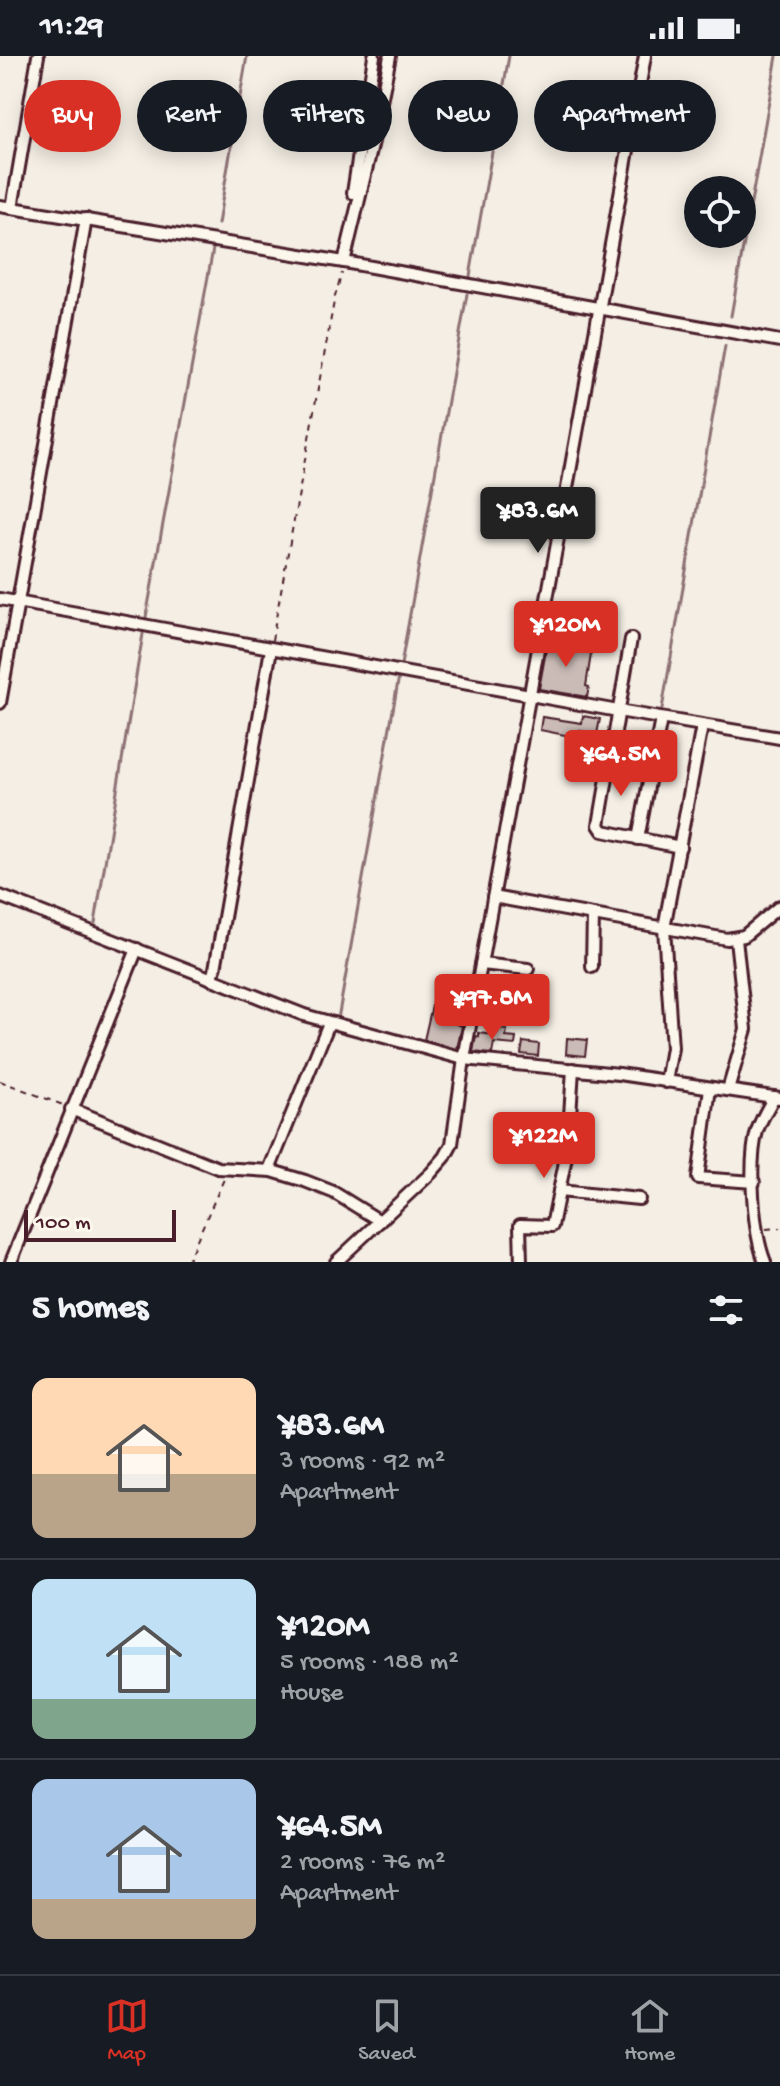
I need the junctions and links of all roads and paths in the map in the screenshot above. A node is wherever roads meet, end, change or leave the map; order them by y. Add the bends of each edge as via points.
1 (38, 56) edge
2 (374, 56) edge
3 (390, 56) edge
4 (645, 56) edge
5 (0, 206) edge
6 (12, 208) junction
7 (86, 219) junction
8 (344, 262) junction
9 (598, 307) junction
10 (780, 341) edge
11 (0, 599) edge
12 (17, 602) junction
13 (631, 639) dead end
14 (271, 649) junction
15 (530, 695) junction
16 (0, 703) edge
17 (618, 711) junction
18 (661, 719) junction
19 (702, 726) junction
20 (780, 738) edge
21 (638, 839) junction
22 (680, 847) junction
23 (0, 896) edge
24 (493, 897) junction
25 (780, 906) edge
26 (593, 915) junction
27 (664, 928) junction
28 (736, 939) junction
29 (137, 949) junction
30 (481, 964) junction
31 (592, 967) dead end
32 (528, 969) dead end
33 (211, 979) junction
34 (329, 1023) junction
35 (464, 1059) junction
36 (573, 1069) junction
37 (0, 1081) edge
38 (666, 1082) junction
39 (710, 1088) junction
40 (728, 1090) junction
41 (777, 1097) edge
42 (71, 1109) junction
43 (229, 1168) junction
44 (269, 1170) junction
45 (754, 1182) junction
46 (559, 1191) junction
47 (639, 1199) dead end
48 (380, 1221) junction
49 (756, 1228) junction
50 (780, 1228) edge
51 (11, 1262) edge
52 (187, 1262) edge
53 (336, 1262) edge
54 (521, 1262) edge
55 (765, 1262) edge

1 - 6 street
2 - 8 street
3 - 8 street
4 - 9 street
5 - 6 street
6 - 7 street
7 - 8 street
7 - 12 street
8 - 9 street
8 - 14 path
9 - 10 street
9 - 15 street
11 - 12 street
12 - 14 street
12 - 16 street
13 - 17 street
14 - 15 street
14 - 33 street
15 - 17 street
15 - 24 street
17 - 18 street
17 - 21 street via 599,825 603,831
18 - 19 street
18 - 21 street
19 - 20 street
19 - 22 street
21 - 22 street
22 - 27 street
23 - 29 street
24 - 26 street
24 - 30 street
25 - 28 street
26 - 27 street
26 - 31 street
27 - 28 street
27 - 38 street via 672,1048
28 - 40 street via 746,1029
29 - 33 street
29 - 42 street
30 - 32 street
30 - 35 street
33 - 34 street
34 - 35 street
34 - 44 street
35 - 36 street
35 - 48 street via 452,1144 431,1173
36 - 38 street
36 - 46 street
37 - 42 path
38 - 39 street
39 - 40 street
39 - 45 street via 698,1178
40 - 41 street
41 - 45 street via 756,1136
42 - 43 street
42 - 51 street
43 - 44 street
43 - 52 path
44 - 48 street via 333,1192
45 - 49 street
46 - 47 street
46 - 54 street via 552,1226 520,1225
48 - 53 street
49 - 50 path
49 - 55 street

